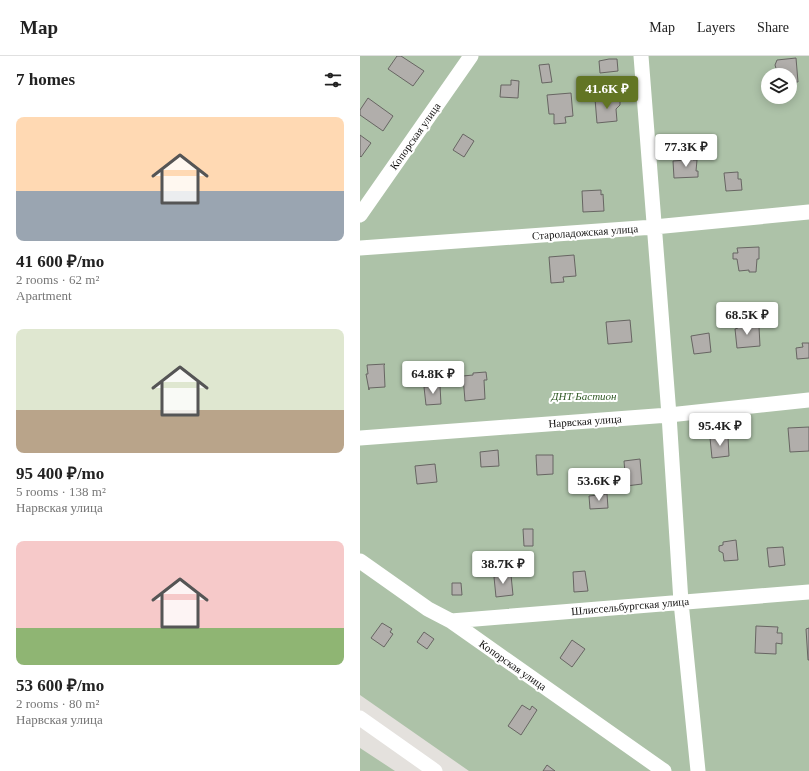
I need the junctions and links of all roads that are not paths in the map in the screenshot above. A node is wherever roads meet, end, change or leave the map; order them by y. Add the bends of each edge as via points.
1 (471, 56) edge
2 (641, 56) edge
3 (809, 212) edge
4 (360, 215) edge
5 (654, 227) junction
6 (360, 248) edge
7 (809, 400) edge
8 (669, 415) junction
9 (360, 438) edge
10 (360, 561) edge
11 (809, 592) edge
12 (681, 602) junction
13 (451, 621) junction
14 (360, 718) edge
15 (434, 771) edge
16 (664, 771) edge
17 (698, 771) edge

1 - 4 street, Копорская улица
2 - 5 street
3 - 5 street, Староладожская улица
5 - 6 street, Староладожская улица
5 - 8 street
7 - 8 street, Нарвская улица
8 - 9 street, Нарвская улица
8 - 12 street
10 - 13 street, Копорская улица via 428,609
11 - 12 street, Шлиссельбургская улица
12 - 13 street, Шлиссельбургская улица
12 - 17 street
13 - 16 street, Копорская улица
14 - 15 street

